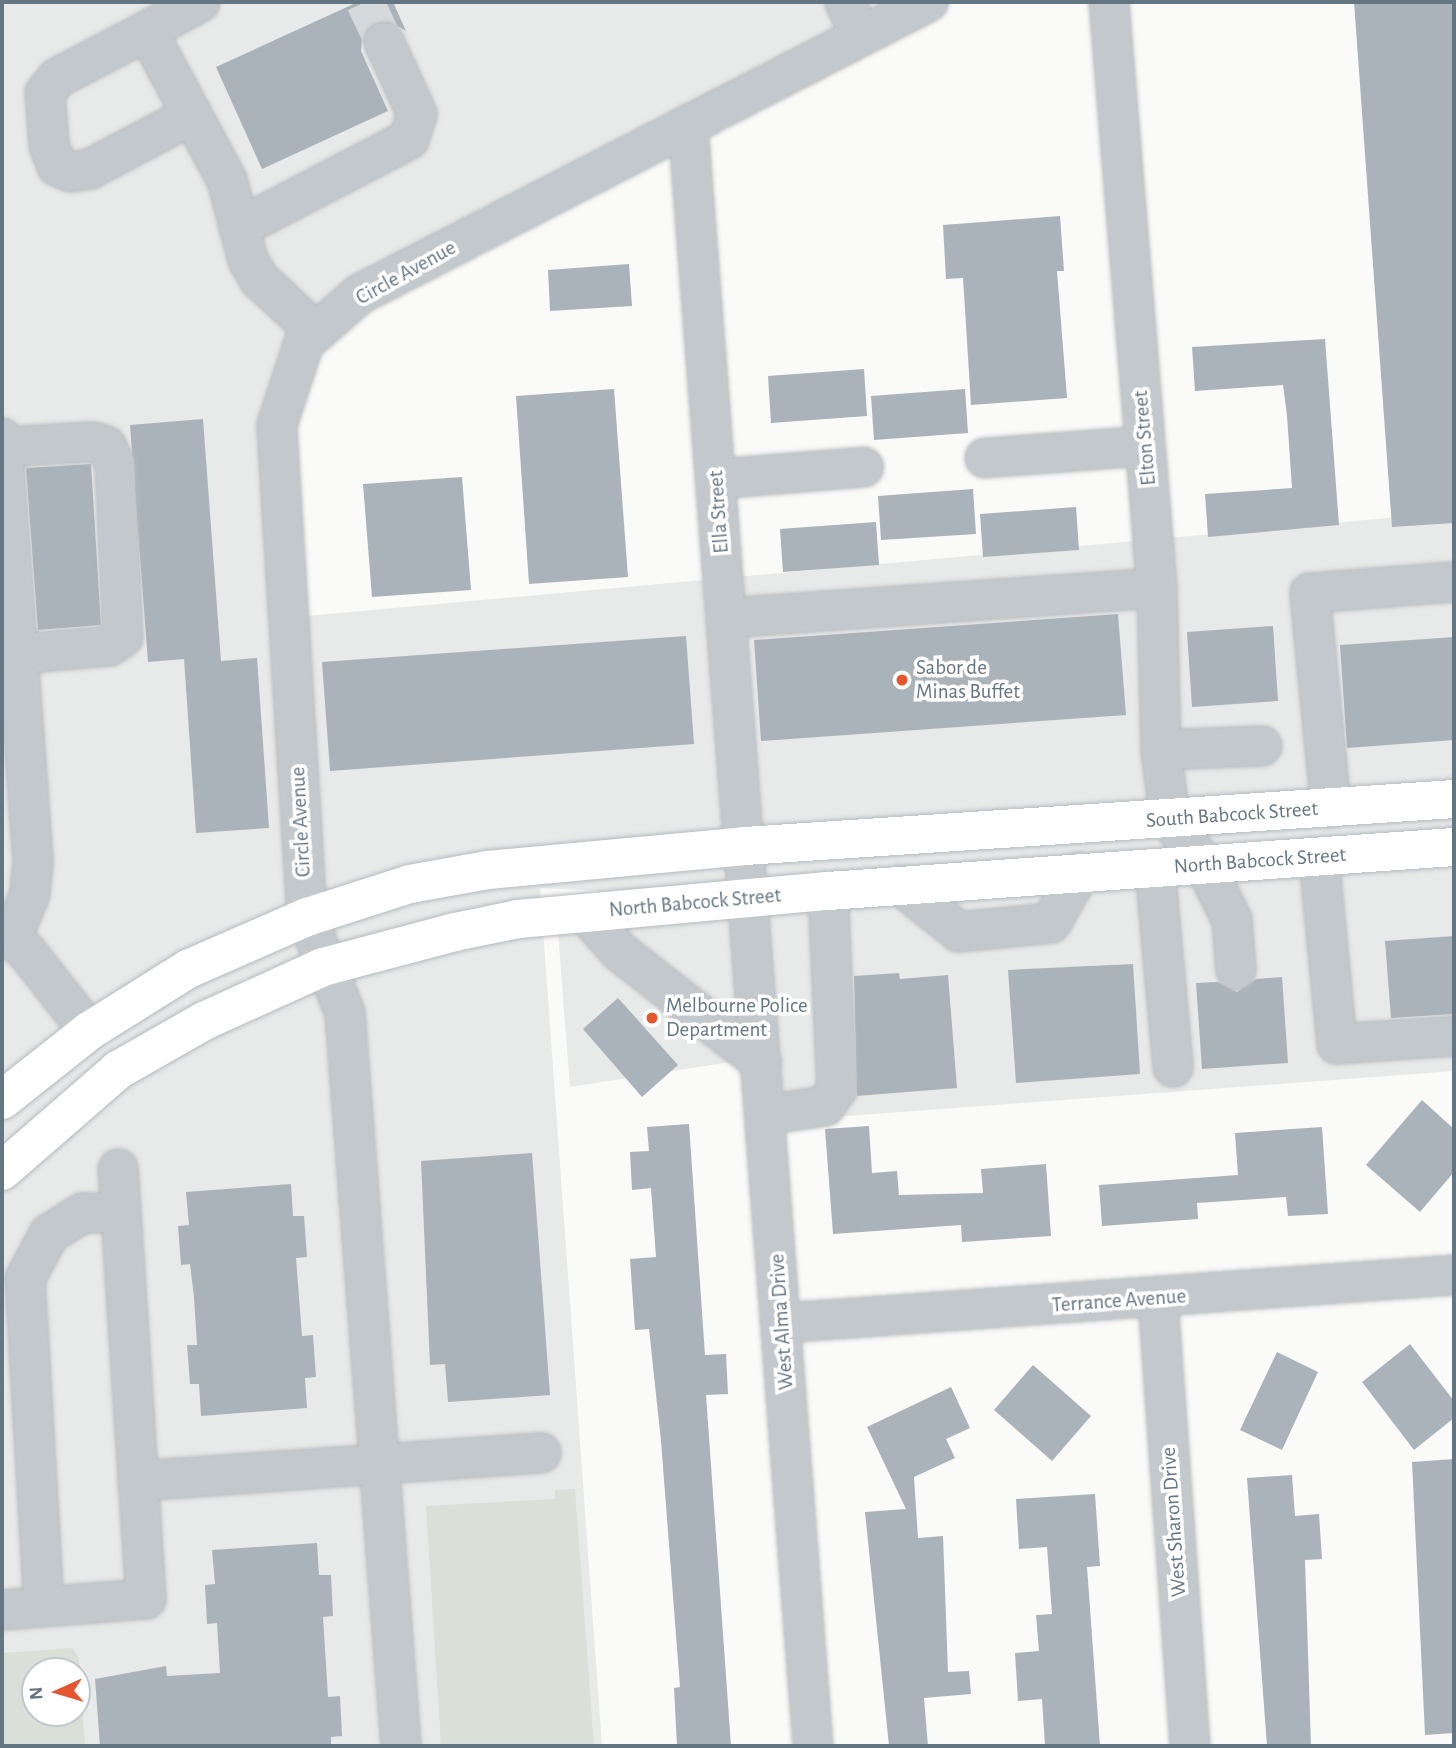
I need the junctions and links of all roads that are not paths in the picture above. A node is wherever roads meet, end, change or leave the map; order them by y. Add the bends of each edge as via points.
1 (200, 2) edge
2 (928, 2) edge
3 (1109, 2) edge
4 (852, 18) edge
5 (147, 31) junction
6 (384, 42) tunnel mouth
7 (192, 115) junction
8 (688, 125) junction
9 (239, 228) junction
10 (316, 332) junction
11 (2, 438) edge
12 (1145, 446) junction
13 (2, 447) edge
14 (985, 458) dead end
15 (864, 467) dead end
16 (716, 479) junction
17 (1454, 582) edge
18 (1157, 588) junction
19 (727, 618) junction
20 (18, 654) junction
21 (1262, 747) dead end
22 (1161, 750) junction
23 (1454, 799) edge
24 (1331, 808) junction
25 (1170, 820) junction
26 (745, 846) junction
27 (1454, 848) edge
28 (1319, 857) junction
29 (1204, 864) junction
30 (1155, 868) junction
31 (1080, 872) junction
32 (900, 886) junction
33 (828, 891) junction
34 (749, 898) junction
35 (585, 913) junction
36 (307, 918) junction
37 (6, 935) edge
38 (323, 967) junction
39 (1236, 970) dead end
40 (89, 1031) junction
41 (1454, 1036) edge
42 (762, 1063) junction
43 (1173, 1067) dead end
44 (2, 1100) edge
45 (766, 1115) junction
46 (118, 1169) dead end
47 (2, 1171) edge
48 (121, 1213) junction
49 (1454, 1275) edge
50 (1157, 1298) junction
51 (783, 1323) junction
52 (541, 1453) dead end
53 (379, 1466) junction
54 (138, 1481) junction
55 (44, 1607) junction
56 (2, 1610) edge
57 (401, 1746) edge
58 (813, 1746) edge
59 (1190, 1746) edge

1 - 5 street
2 - 4 street, Circle Avenue
3 - 12 street, Elton Street
4 - 8 street, Circle Avenue
5 - 7 street
5 - 7 street via 57,78 45,93 49,145 57,166 71,172 90,169
6 - 9 street via 417,114 409,139
7 - 9 street via 227,180
8 - 10 street, Circle Avenue via 360,294
8 - 16 street, Ella Street
9 - 10 street via 259,279
10 - 36 street, Circle Avenue via 304,343 277,425
11 - 13 street
12 - 14 street
12 - 18 street, Elton Street
13 - 20 street
13 - 20 street via 93,442 106,446 115,464 122,637 109,646
15 - 16 street
16 - 19 street, Ella Street
17 - 24 street via 1310,593
18 - 19 street
18 - 22 street, Elton Street
19 - 26 street, Ella Street
20 - 37 street via 33,863 30,894
21 - 22 street
22 - 25 street, Elton Street
23 - 24 main road, South Babcock Street
24 - 25 main road, South Babcock Street
25 - 26 main road, South Babcock Street
25 - 29 street
26 - 34 street, Ella Street
26 - 36 main road via 488,870 410,884
27 - 28 main road, North Babcock Street
28 - 29 main road, North Babcock Street
28 - 41 street via 1337,1044
29 - 30 main road, North Babcock Street
29 - 39 street via 1232,920
30 - 31 main road, North Babcock Street
30 - 43 street
31 - 32 main road, North Babcock Street
31 - 32 street via 1051,923 959,932
32 - 33 main road, North Babcock Street
33 - 34 main road, North Babcock Street
33 - 45 street via 837,1089 825,1106
34 - 35 main road, North Babcock Street
34 - 42 street, West Alma Drive
35 - 38 main road, North Babcock Street via 518,919
35 - 42 street via 620,952
36 - 38 street, Circle Avenue
36 - 40 main road via 188,969
37 - 40 street
38 - 47 main road, North Babcock Street via 204,1021 118,1070
38 - 53 street, Circle Avenue via 345,1013
40 - 44 main road
42 - 45 street, West Alma Drive
45 - 51 street, West Alma Drive
46 - 48 street
48 - 54 street
48 - 55 street via 83,1213 49,1234 24,1279
49 - 50 street, Terrance Avenue
50 - 51 street, Terrance Avenue
50 - 59 street, West Sharon Drive
51 - 58 street, West Alma Drive
52 - 53 street
53 - 54 street
53 - 57 street, Circle Avenue
54 - 55 street via 146,1599
55 - 56 street

